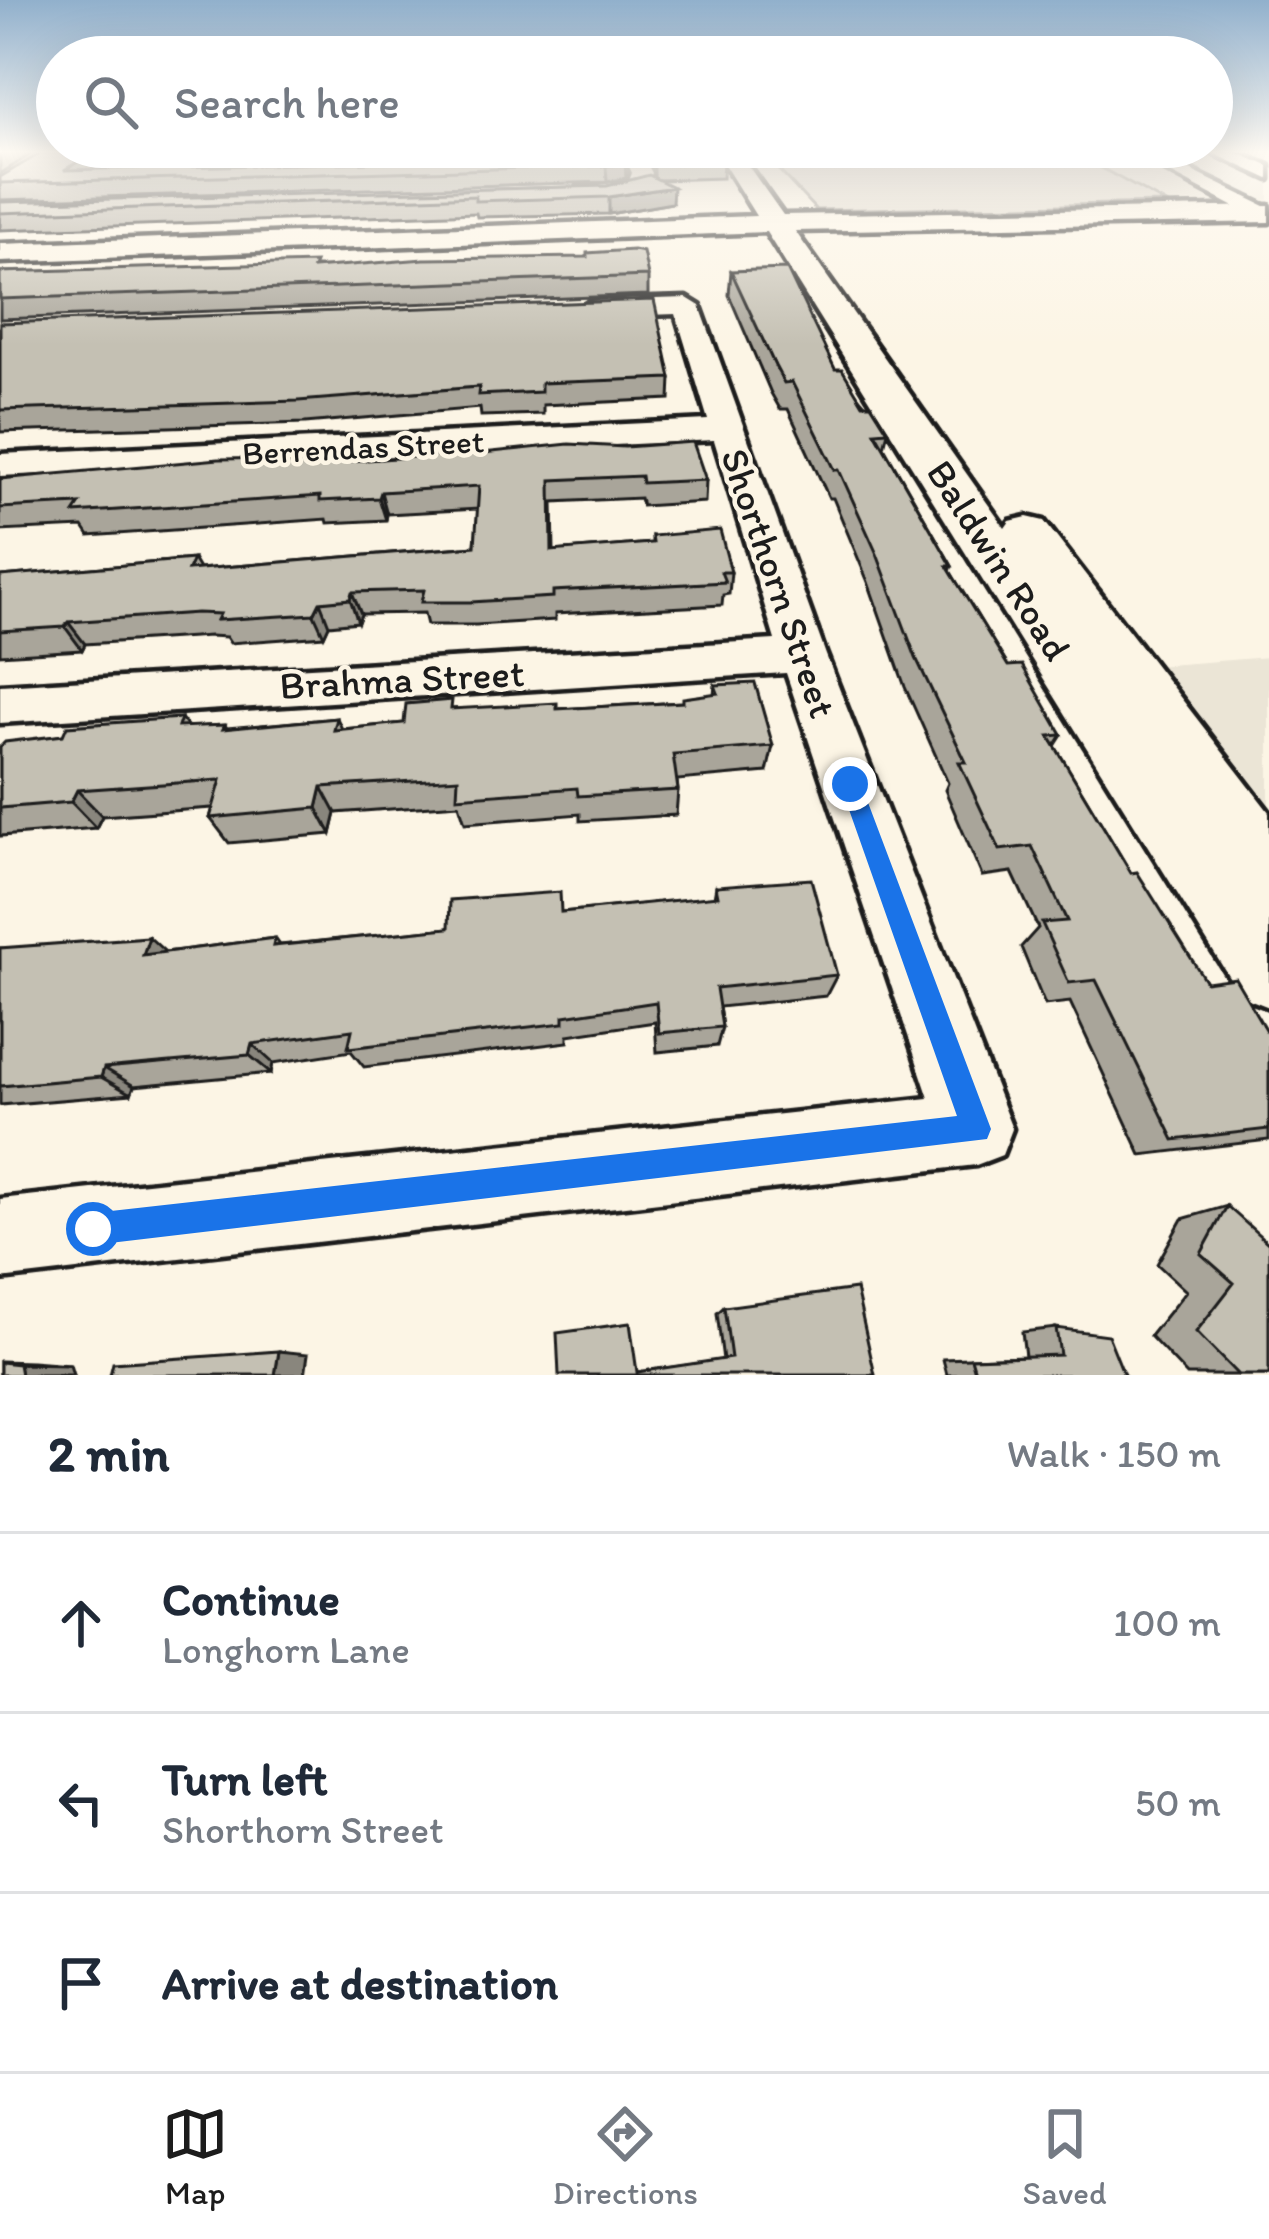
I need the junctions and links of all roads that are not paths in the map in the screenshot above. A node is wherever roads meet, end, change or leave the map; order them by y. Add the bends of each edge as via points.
1 (785, 217) edge
2 (788, 217) edge
3 (1192, 217) edge
4 (796, 230) junction
5 (0, 253) edge
6 (0, 264) edge
7 (568, 310) edge
8 (725, 429) junction
9 (0, 465) edge
10 (803, 655) junction
11 (0, 704) edge
12 (1193, 853) junction
13 (1269, 868) edge
14 (1269, 932) edge
15 (1269, 968) edge
16 (0, 1239) edge

1 - 4 main road, Baldwin Road
2 - 4 main road, Baldwin Road
3 - 4 main road
4 - 5 main road
4 - 6 main road
4 - 12 main road, Baldwin Road
4 - 13 main road, Baldwin Road
7 - 8 street, Shorthorn Street via 687,306
8 - 9 street, Berrendas Street
8 - 10 street, Shorthorn Street
10 - 11 street, Brahma Street
10 - 16 street, Shorthorn Street via 976,1129
12 - 14 main road
12 - 15 main road, Baldwin Road

